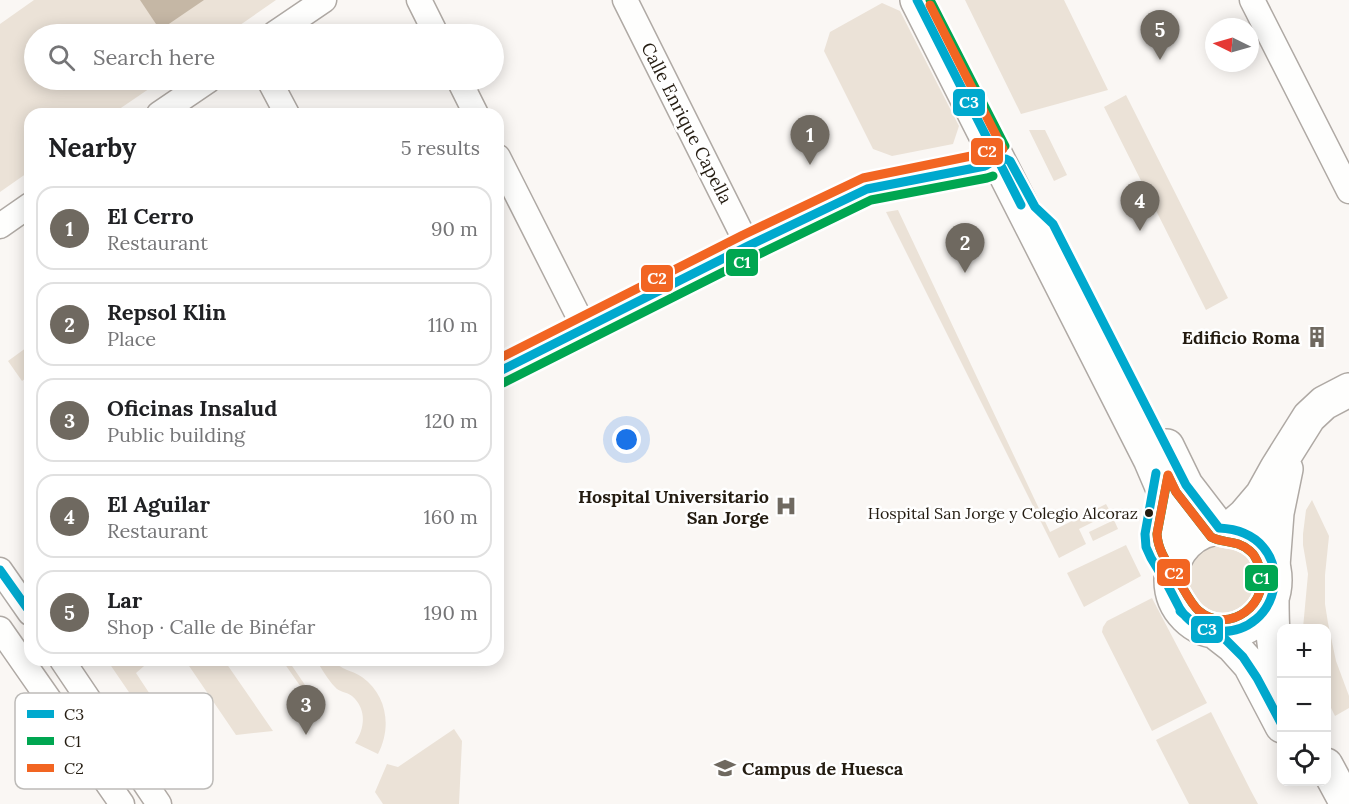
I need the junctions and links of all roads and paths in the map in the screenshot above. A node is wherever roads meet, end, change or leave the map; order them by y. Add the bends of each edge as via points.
1 (324, 0) edge
2 (419, 0) edge
3 (625, 0) edge
4 (917, 0) edge
5 (941, 0) edge
6 (1252, 0) edge
7 (289, 24) edge
8 (431, 24) edge
9 (194, 90) edge
10 (274, 90) edge
11 (464, 90) edge
12 (168, 108) edge
13 (284, 108) edge
14 (473, 108) edge
15 (998, 160) junction
16 (504, 169) edge
17 (1349, 191) edge
18 (24, 209) edge
19 (0, 226) edge
20 (748, 246) junction
21 (585, 328) junction
22 (504, 369) edge
23 (1349, 390) edge
24 (1293, 444) junction
25 (1224, 528) junction
26 (1178, 554) junction
27 (0, 570) edge
28 (1272, 582) junction
29 (24, 602) edge
30 (0, 629) edge
31 (1215, 632) junction
32 (1277, 660) edge
33 (24, 663) edge
34 (26, 666) edge
35 (66, 666) edge
36 (45, 693) edge
37 (84, 693) edge
38 (1277, 718) edge
39 (1331, 774) edge
40 (1312, 786) edge
41 (112, 789) edge
42 (149, 789) edge
43 (122, 804) edge
44 (159, 804) edge
45 (1321, 804) edge
46 (1347, 804) edge

1 - 7 street
2 - 8 street
3 - 20 street, Calle Enrique Capella
4 - 15 main road
5 - 25 main road via 1186,485
6 - 17 street
9 - 12 street
10 - 13 street
11 - 14 street
15 - 20 street via 985,166 867,189
15 - 26 main road via 1150,459 1177,522
16 - 21 street
18 - 19 street
20 - 21 street
21 - 22 street
23 - 24 main road via 1316,410
24 - 25 main road via 1262,495 1245,515
24 - 28 main road via 1277,513
25 - 26 main road via 1209,529 1191,538
25 - 28 main road via 1239,530 1257,541 1269,557
26 - 31 main road via 1171,573 1176,603 1196,625
27 - 29 street
28 - 31 main road via 1262,615 1236,631
28 - 32 main road
30 - 33 street
31 - 38 main road via 1250,665
34 - 36 street
35 - 37 street
39 - 46 main road
40 - 45 main road
41 - 43 street
42 - 44 street

